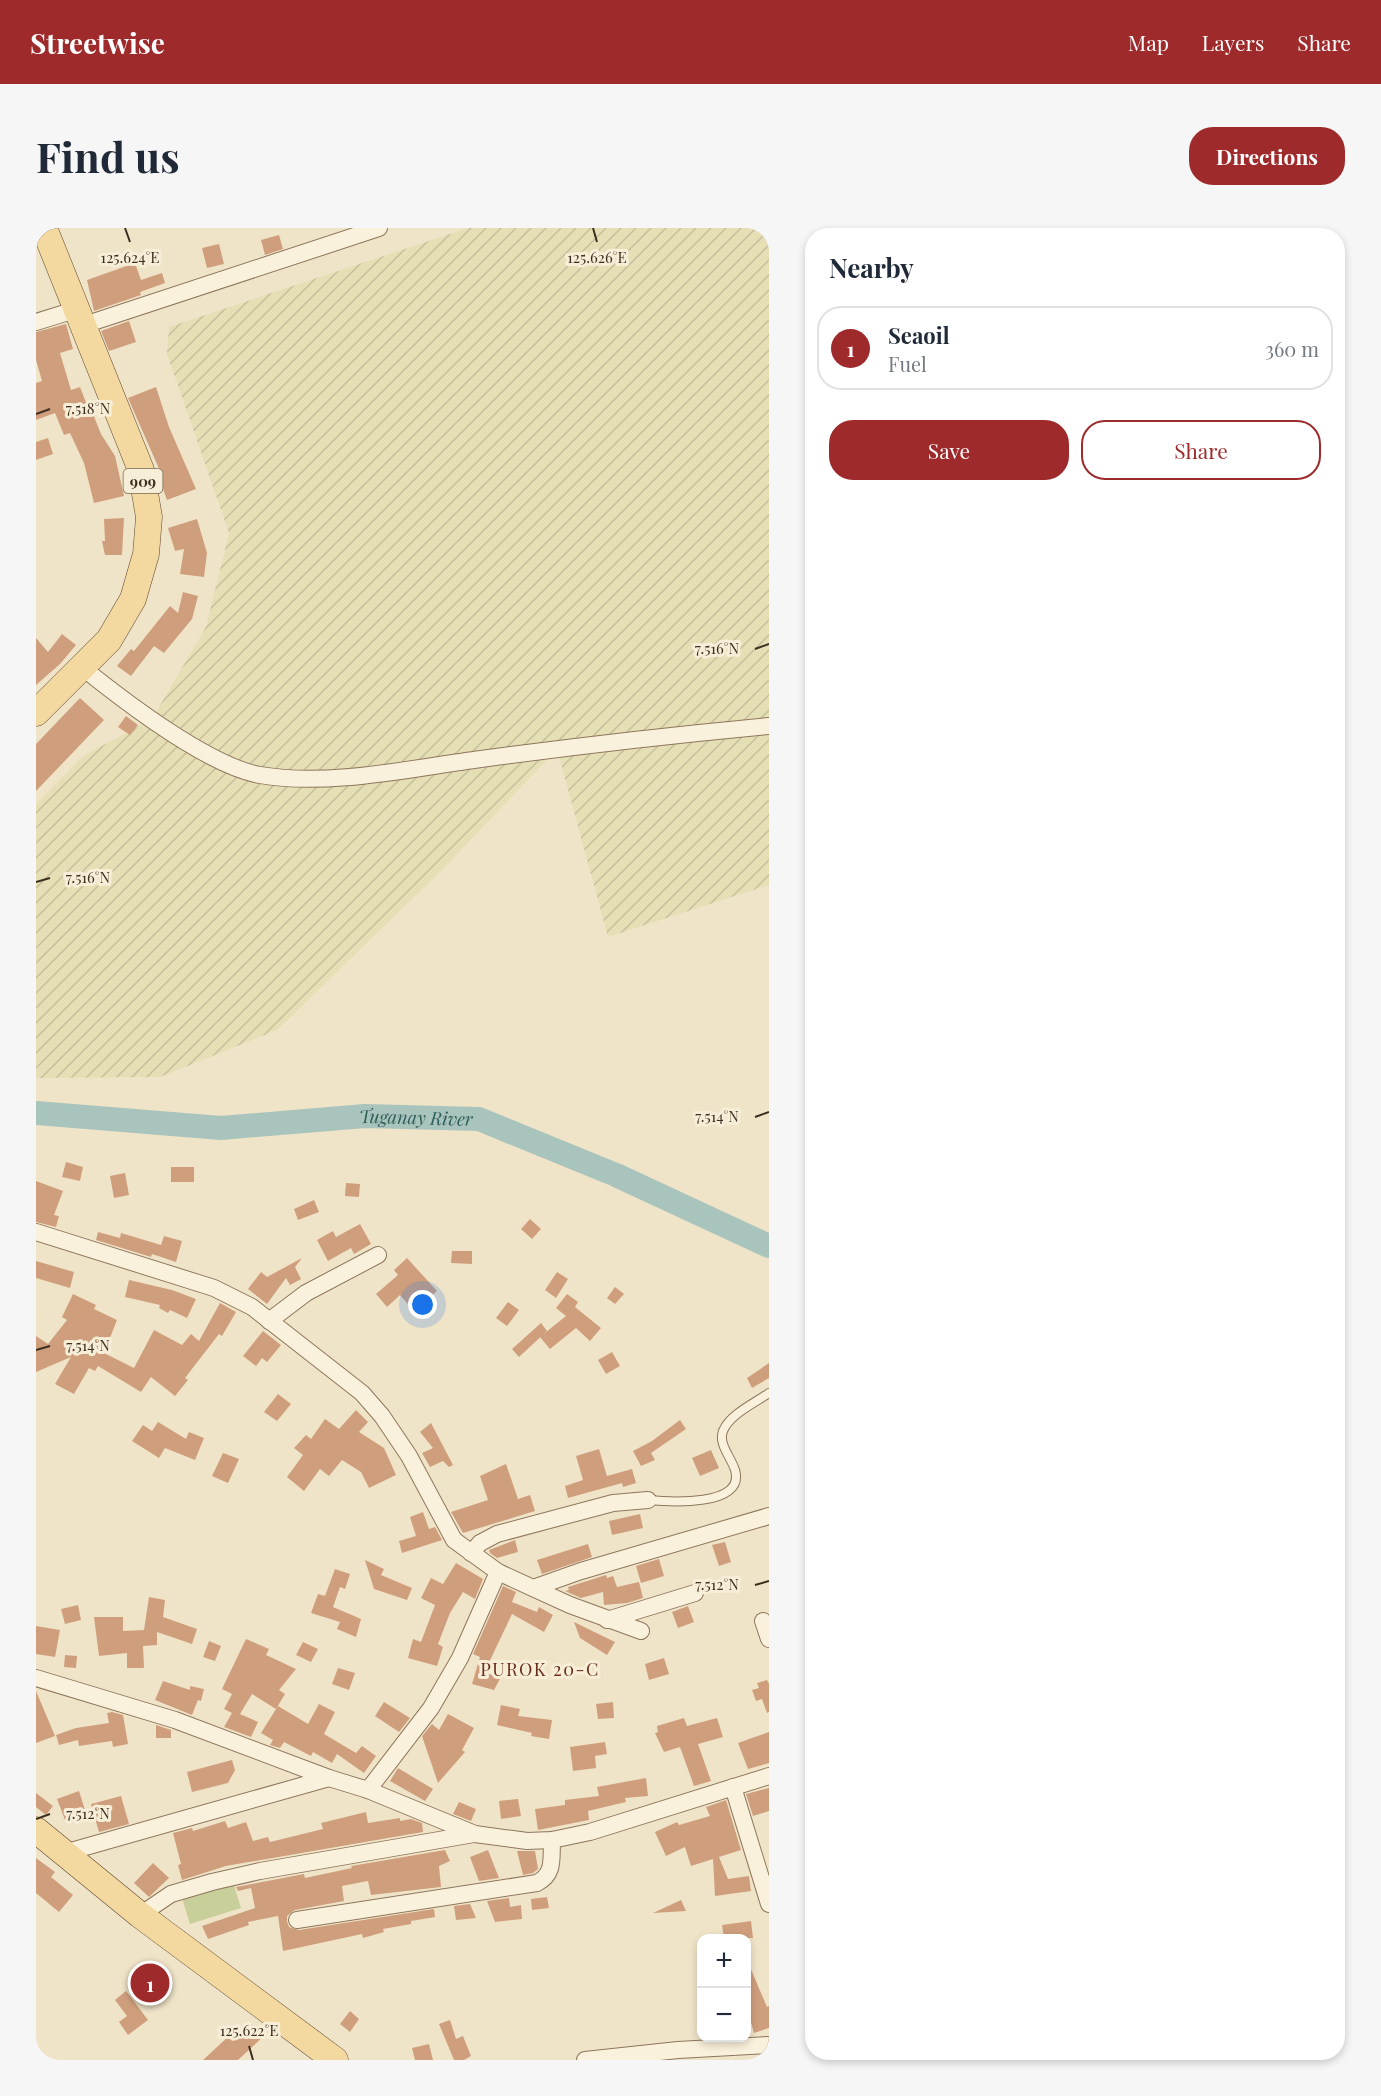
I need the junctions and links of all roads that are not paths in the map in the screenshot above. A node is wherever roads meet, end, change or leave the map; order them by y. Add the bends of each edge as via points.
1 (44, 228) edge
2 (379, 228) edge
3 (81, 317) junction
4 (36, 322) edge
5 (82, 668) junction
6 (36, 713) edge
7 (769, 726) edge
8 (36, 1232) edge
9 (378, 1255) dead end
10 (269, 1321) junction
11 (769, 1392) edge
12 (648, 1500) joint
13 (769, 1516) edge
14 (471, 1553) junction
15 (498, 1572) junction
16 (533, 1588) junction
17 (695, 1593) dead end
18 (607, 1620) junction
19 (763, 1621) dead end
20 (641, 1631) dead end
21 (769, 1639) edge
22 (36, 1678) edge
23 (769, 1776) edge
24 (329, 1778) junction
25 (733, 1787) junction
26 (368, 1790) junction
27 (36, 1830) edge
28 (474, 1834) junction
29 (552, 1840) junction
30 (64, 1853) junction
31 (769, 1904) edge
32 (140, 1915) junction
33 (297, 1920) dead end
34 (769, 2045) edge
35 (335, 2060) edge
36 (585, 2060) edge

1 - 3 main road, 909
2 - 3 street
3 - 4 street
3 - 5 main road, 909 via 141,470 149,517 146,554 133,599 109,640
5 - 6 main road, 909
5 - 7 street via 145,714 229,765 271,776 352,776
8 - 10 street via 214,1288
9 - 10 street via 306,1293
10 - 14 street via 362,1393 382,1416 426,1485 454,1539
11 - 12 lane via 729,1420 722,1432 736,1471 733,1488 697,1500
12 - 14 street via 613,1503 506,1531 480,1543
13 - 16 street
14 - 15 street
15 - 16 street
15 - 26 street via 460,1658 431,1708
16 - 18 street
17 - 18 street
18 - 20 street
19 - 21 street
22 - 24 street via 175,1720
23 - 25 street
24 - 26 street
24 - 30 street
25 - 29 street via 590,1832
25 - 31 street
26 - 28 street
27 - 30 main road
28 - 29 street
28 - 32 street via 212,1882 171,1894
29 - 33 street via 551,1868 537,1883
30 - 32 main road
32 - 35 main road
34 - 36 street

